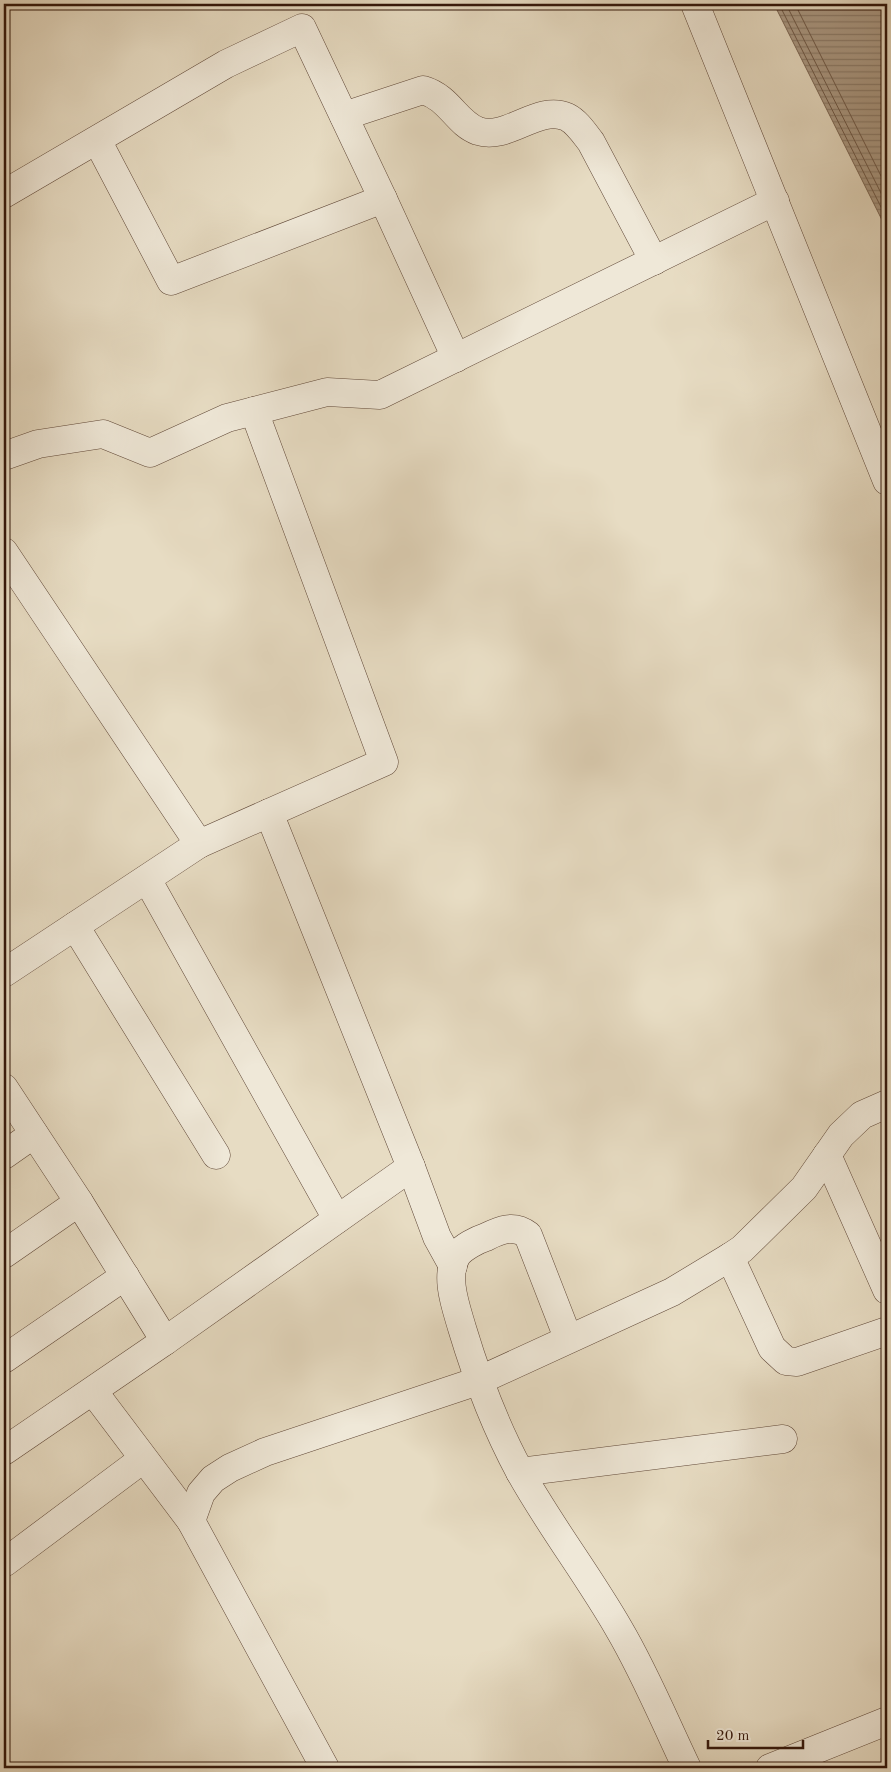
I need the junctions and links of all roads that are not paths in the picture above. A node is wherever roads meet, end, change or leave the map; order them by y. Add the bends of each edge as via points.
1 (695, 4) edge
2 (344, 116) junction
3 (97, 140) junction
4 (4, 194) edge
5 (383, 199) junction
6 (775, 201) junction
7 (654, 261) junction
8 (456, 358) junction
9 (254, 411) junction
10 (4, 456) edge
11 (887, 481) edge
12 (7, 565) edge
13 (270, 813) junction
14 (199, 844) junction
15 (147, 879) junction
16 (75, 926) junction
17 (4, 973) edge
18 (4, 1088) edge
19 (876, 1108) edge
20 (34, 1134) junction
21 (4, 1155) edge
22 (216, 1155) dead end
23 (827, 1155) junction
24 (411, 1167) junction
25 (79, 1202) junction
26 (338, 1219) junction
27 (4, 1254) edge
28 (730, 1257) junction
29 (453, 1266) junction
30 (125, 1276) junction
31 (887, 1290) edge
32 (887, 1331) edge
33 (568, 1338) junction
34 (165, 1341) junction
35 (4, 1359) edge
36 (478, 1381) junction
37 (93, 1391) junction
38 (783, 1439) dead end
39 (4, 1451) edge
40 (144, 1459) junction
41 (520, 1472) junction
42 (186, 1515) junction
43 (4, 1563) edge
44 (887, 1721) edge
45 (318, 1766) edge
46 (687, 1768) edge
47 (770, 1768) edge

1 - 6 street
2 - 3 street via 302,28 226,64
2 - 5 street
2 - 7 street via 423,90 444,100 464,122 477,130 510,129 544,116 566,117 591,142
3 - 4 street
3 - 5 street via 171,281
5 - 8 street
6 - 7 street
6 - 11 street
7 - 8 street
8 - 9 street via 380,395 327,392
9 - 10 street via 226,418 150,453 103,434 38,444
9 - 13 street via 384,762
12 - 14 street
13 - 14 street
13 - 24 street
14 - 15 street
15 - 16 street
15 - 26 street
16 - 17 street
16 - 22 street
18 - 20 street
19 - 23 street via 841,1135
20 - 21 street
20 - 25 street
23 - 28 street via 804,1188
23 - 31 street
24 - 26 street
24 - 29 street via 437,1237
25 - 27 street
25 - 30 street
26 - 34 street
28 - 32 street via 772,1348 786,1361 797,1362
28 - 33 street via 672,1292
29 - 33 street via 458,1253 476,1241 496,1232 520,1229 532,1240
29 - 36 street via 455,1303
30 - 34 street
30 - 35 street
33 - 36 street
34 - 37 street
36 - 41 street
36 - 42 street via 265,1452 230,1468 213,1479
37 - 39 street
37 - 40 street
38 - 41 street
40 - 42 street
40 - 43 street
41 - 46 street via 620,1629
42 - 45 street
44 - 47 street

